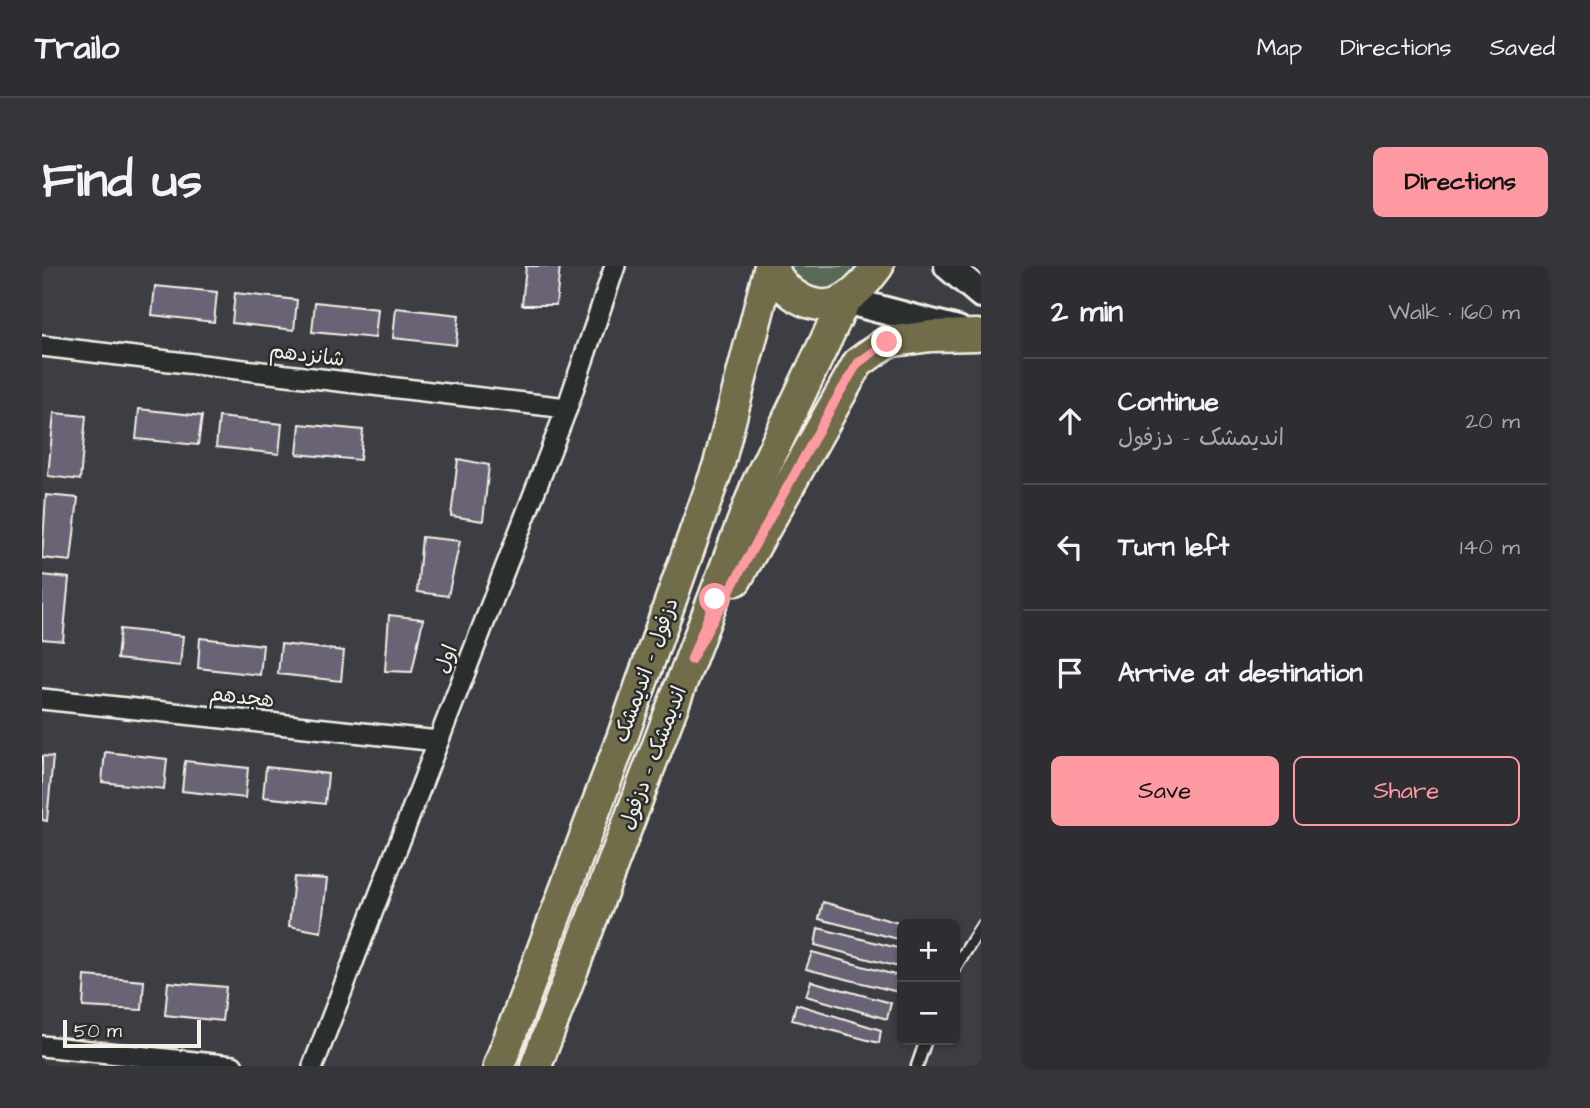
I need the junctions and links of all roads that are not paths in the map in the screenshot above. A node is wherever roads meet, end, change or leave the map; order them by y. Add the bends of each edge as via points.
1 (615, 266) edge
2 (771, 266) edge
3 (878, 266) edge
4 (948, 266) edge
5 (981, 295) edge
6 (845, 300) junction
7 (979, 335) edge
8 (42, 346) edge
9 (566, 408) junction
10 (691, 660) junction
11 (42, 699) edge
12 (438, 741) junction
13 (981, 927) edge
14 (960, 960) edge
15 (924, 1045) edge
16 (42, 1046) edge
17 (233, 1066) edge
18 (313, 1066) edge
19 (499, 1066) edge
20 (536, 1066) edge
21 (917, 1066) edge

1 - 9 street, اول
2 - 6 main road via 784,288 804,301 824,305
2 - 19 main road, دزفول - اندیمشک via 719,464
3 - 6 main road
4 - 5 main road
6 - 7 main road
6 - 10 main road, اندیمشک - دزفول via 757,484
7 - 10 main road via 887,342 858,363
8 - 9 street, شانزدهم
9 - 12 street, اول
10 - 20 main road, اندیمشک - دزفول
11 - 12 street, هجدهم
12 - 18 street, اول
13 - 14 lane
15 - 21 lane
16 - 17 street

